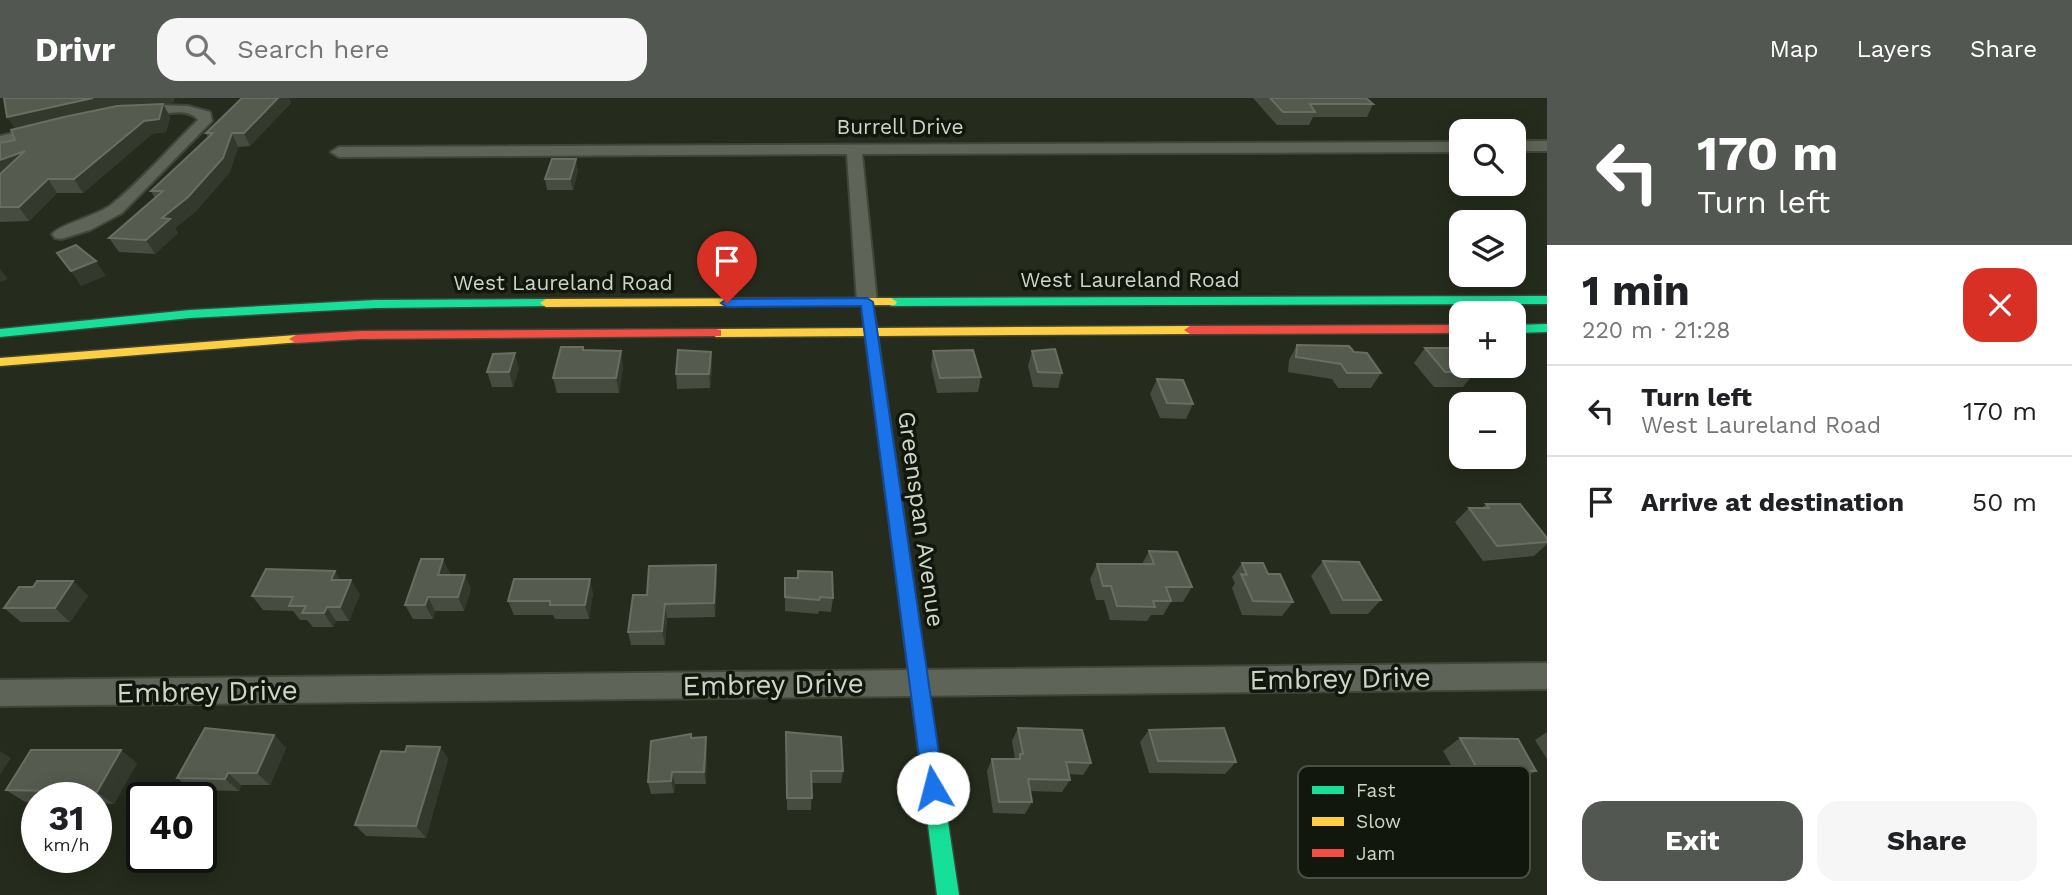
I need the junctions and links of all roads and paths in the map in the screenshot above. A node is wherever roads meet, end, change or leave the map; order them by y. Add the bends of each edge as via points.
1 (116, 116) edge
2 (60, 127) edge
3 (0, 141) edge
4 (1526, 146) edge
5 (1547, 146) edge
6 (1449, 147) edge
7 (854, 149) junction
8 (339, 152) dead end
9 (61, 234) dead end
10 (1547, 300) edge
11 (867, 302) junction
12 (375, 304) junction
13 (1526, 328) edge
14 (1547, 328) edge
15 (1449, 329) edge
16 (0, 333) edge
17 (871, 334) junction
18 (360, 335) junction
19 (0, 362) edge
20 (1547, 676) edge
21 (919, 682) junction
22 (0, 693) edge
23 (948, 895) edge

1 - 9 street via 180,110 197,112 205,121 116,209
2 - 3 street
4 - 5 street
6 - 7 street, Burrell Drive
7 - 8 street, Burrell Drive
7 - 11 street, Greenspan Avenue
10 - 11 main road, West Laureland Road
11 - 12 main road, West Laureland Road
11 - 17 main road, Greenspan Avenue
12 - 16 main road, West Laureland Road via 190,314
12 - 18 main road
13 - 14 main road
15 - 17 main road
17 - 18 main road
17 - 21 main road, Greenspan Avenue
18 - 19 main road
20 - 21 street, Embrey Drive
21 - 22 street, Embrey Drive
21 - 23 main road, Greenspan Avenue

